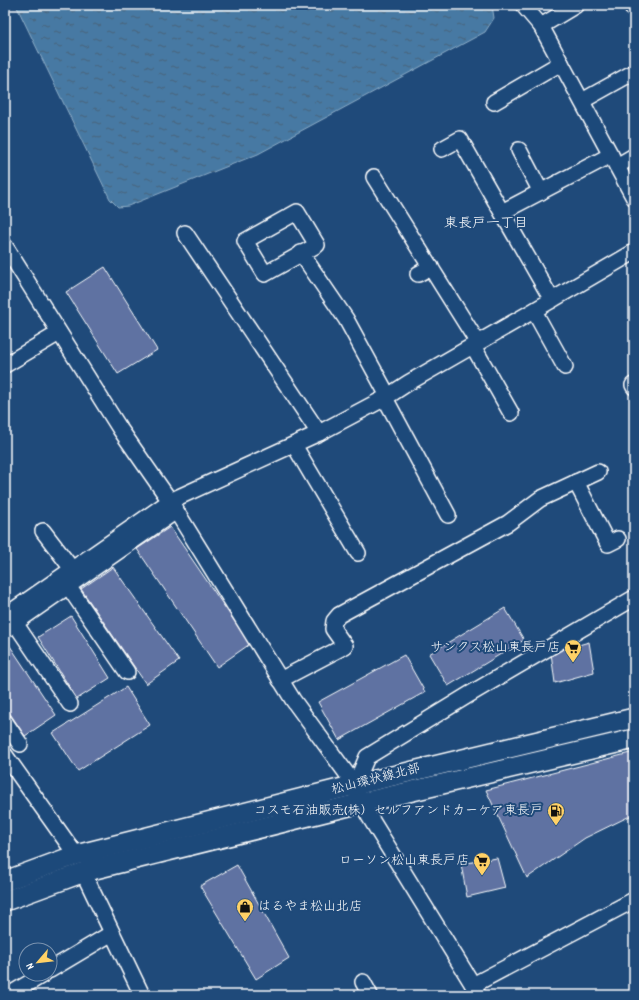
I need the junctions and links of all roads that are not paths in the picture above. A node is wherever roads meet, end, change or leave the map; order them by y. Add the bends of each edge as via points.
1 (523, 5) edge
2 (576, 5) edge
3 (631, 5) edge
4 (634, 10) edge
5 (541, 26) junction
6 (561, 63) junction
7 (634, 72) edge
8 (582, 101) junction
9 (494, 102) dead end
10 (442, 149) dead end
11 (519, 150) dead end
12 (634, 156) edge
13 (614, 160) junction
14 (374, 177) dead end
15 (541, 192) junction
16 (634, 198) edge
17 (502, 212) junction
18 (185, 233) dead end
19 (5, 246) edge
20 (634, 252) edge
21 (301, 253) junction
22 (552, 300) junction
23 (534, 311) junction
24 (59, 333) junction
25 (476, 344) junction
26 (5, 365) edge
27 (565, 367) dead end
28 (387, 397) junction
29 (511, 413) dead end
30 (319, 433) junction
31 (294, 445) junction
32 (598, 472) dead end
33 (576, 482) junction
34 (173, 506) junction
35 (448, 515) dead end
36 (43, 531) dead end
37 (618, 539) dead end
38 (358, 553) dead end
39 (72, 569) junction
40 (68, 586) junction
41 (634, 598) edge
42 (8, 623) edge
43 (127, 672) dead end
44 (280, 680) junction
45 (70, 704) dead end
46 (630, 719) edge
47 (5, 722) edge
48 (634, 738) edge
49 (20, 744) dead end
50 (5, 755) edge
51 (355, 785) junction
52 (362, 803) junction
53 (76, 855) junction
54 (83, 872) junction
55 (5, 881) edge
56 (634, 900) edge
57 (5, 901) edge
58 (112, 933) junction
59 (58, 965) edge
60 (31, 982) edge
61 (473, 991) edge
62 (9, 995) edge
63 (142, 995) edge

1 - 5 street
2 - 5 street
3 - 4 street
5 - 6 street
6 - 8 street
6 - 9 street
7 - 8 street
8 - 13 street
10 - 17 street via 460,139
11 - 15 street
12 - 13 street
13 - 15 street
13 - 16 street
14 - 25 street via 424,271
15 - 17 street
17 - 22 street
18 - 30 street
19 - 24 street
20 - 22 street
21 - 21 street via 317,245 296,212 245,241 265,274
21 - 28 street via 346,319
22 - 23 street
23 - 25 street
23 - 27 street
24 - 26 street
24 - 34 street
25 - 28 street
25 - 29 street
28 - 30 street
28 - 35 street
30 - 31 street
31 - 34 street
31 - 38 street
32 - 33 street
33 - 37 street via 608,544
33 - 44 street via 540,499 508,523 339,616 334,621 333,629 345,646
34 - 39 street
34 - 40 street
34 - 44 street
36 - 39 street
39 - 42 street
40 - 42 street
40 - 43 street
41 - 51 street via 367,757
42 - 45 street
44 - 51 street
46 - 48 street
46 - 51 street, 松山環状線北部
47 - 49 street
48 - 52 street, 松山環状線北部
50 - 53 street
51 - 52 street
51 - 53 street, 松山環状線北部
52 - 54 street, 松山環状線北部
52 - 61 street
53 - 55 street, 松山環状線北部
54 - 57 street, 松山環状線北部
54 - 58 street
56 - 61 street
58 - 59 street
58 - 63 street
60 - 62 street

